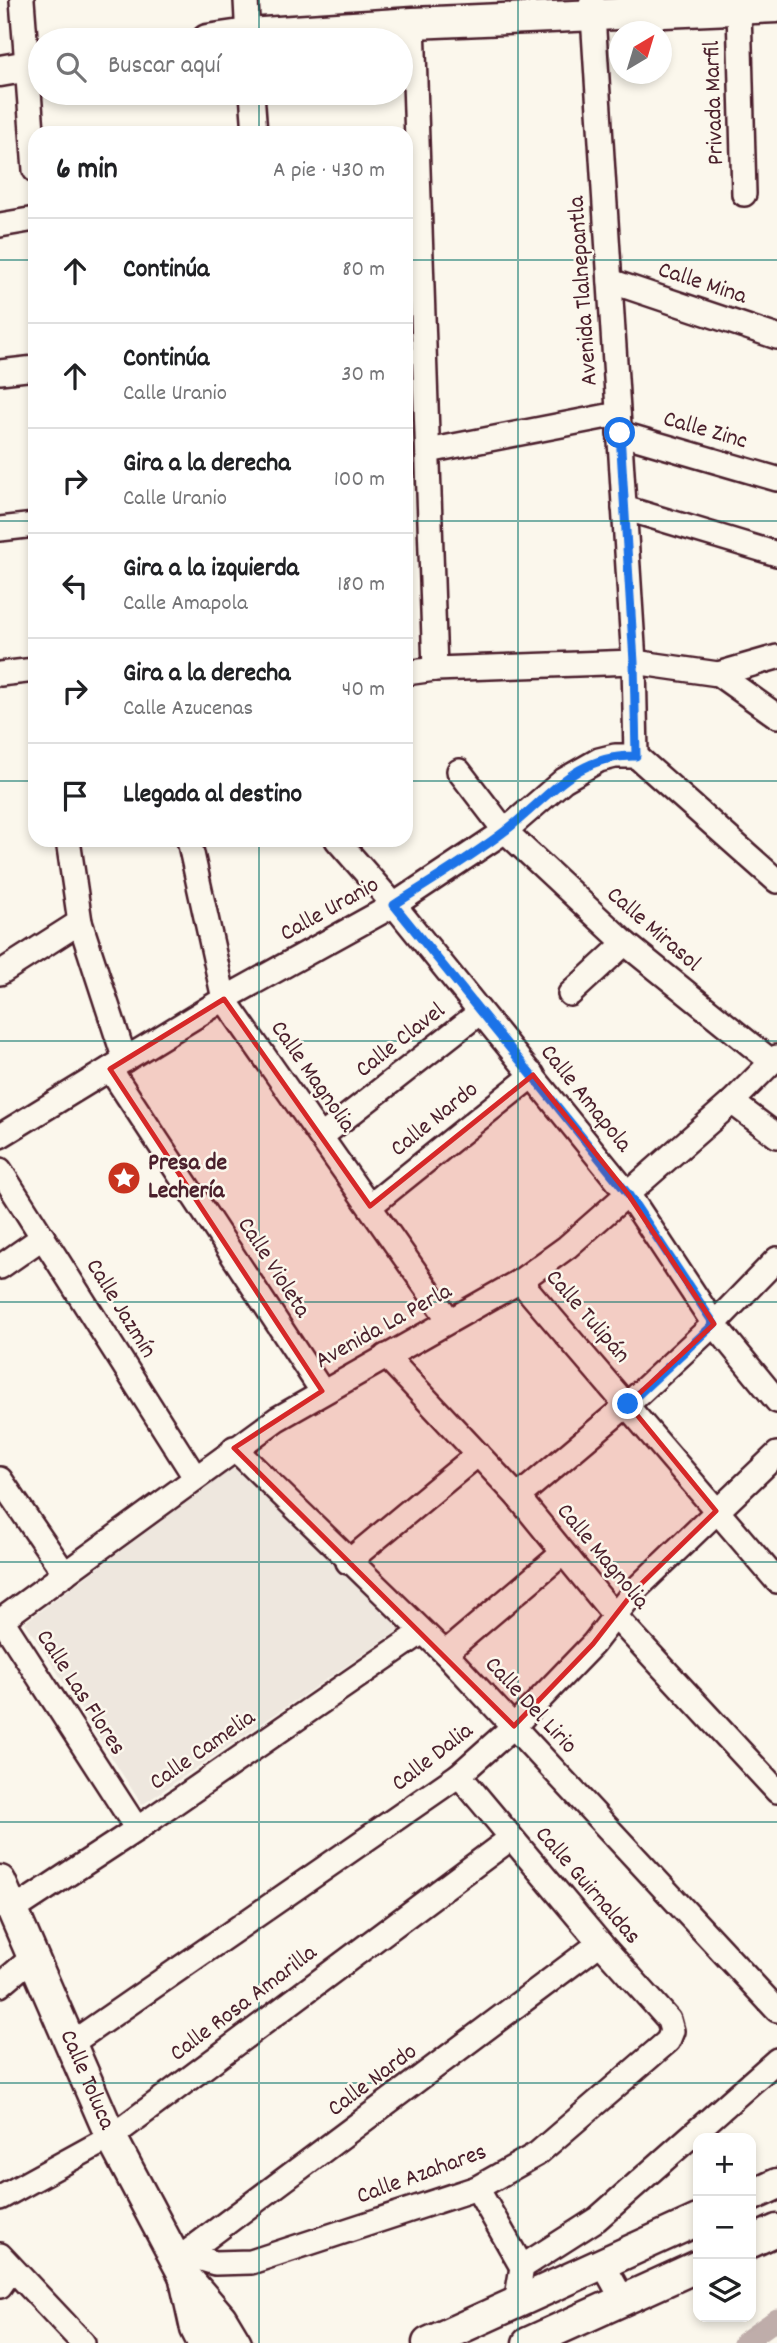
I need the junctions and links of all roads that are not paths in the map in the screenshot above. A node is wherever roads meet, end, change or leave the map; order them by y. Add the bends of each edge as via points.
1 (22, 0) edge
2 (246, 0) edge
3 (593, 7) edge
4 (777, 8) edge
5 (739, 10) junction
6 (413, 23) junction
7 (248, 28) edge
8 (354, 28) edge
9 (22, 67) edge
10 (253, 105) edge
11 (29, 126) edge
12 (254, 126) edge
13 (744, 194) dead end
14 (28, 220) edge
15 (0, 225) edge
16 (610, 281) junction
17 (777, 337) edge
18 (28, 369) edge
19 (0, 372) edge
20 (619, 424) junction
21 (428, 451) junction
22 (777, 479) edge
23 (624, 508) junction
24 (28, 526) edge
25 (0, 529) edge
26 (777, 554) edge
27 (777, 657) edge
28 (634, 662) junction
29 (435, 669) junction
30 (28, 671) edge
31 (413, 672) edge
32 (0, 674) edge
33 (718, 674) junction
34 (777, 716) edge
35 (636, 756) junction
36 (459, 771) dead end
37 (505, 831) junction
38 (69, 847) edge
39 (191, 847) edge
40 (343, 847) edge
41 (777, 881) edge
42 (394, 905) junction
43 (80, 922) junction
44 (625, 943) junction
45 (0, 974) edge
46 (569, 994) dead end
47 (224, 999) junction
48 (480, 1013) junction
49 (774, 1060) edge
50 (118, 1065) junction
51 (533, 1075) junction
52 (732, 1102) junction
53 (0, 1136) edge
54 (322, 1136) junction
55 (777, 1136) edge
56 (0, 1170) edge
57 (628, 1194) junction
58 (370, 1206) junction
59 (43, 1237) junction
60 (777, 1259) edge
61 (0, 1267) edge
62 (520, 1280) junction
63 (449, 1320) junction
64 (714, 1324) junction
65 (386, 1356) junction
66 (323, 1391) junction
67 (777, 1401) edge
68 (628, 1404) junction
69 (234, 1448) junction
70 (478, 1454) junction
71 (777, 1454) edge
72 (195, 1477) junction
73 (0, 1479) edge
74 (518, 1497) junction
75 (716, 1511) junction
76 (563, 1553) junction
77 (348, 1562) junction
78 (65, 1574) junction
79 (777, 1581) edge
80 (615, 1616) junction
81 (1, 1620) edge
82 (422, 1632) junction
83 (445, 1653) junction
84 (514, 1726) junction
85 (459, 1775) junction
86 (777, 1791) edge
87 (137, 1829) junction
88 (511, 1838) junction
89 (0, 1881) edge
90 (12, 1911) junction
91 (600, 1943) junction
92 (32, 1958) junction
93 (0, 1985) edge
94 (774, 2002) edge
95 (672, 2031) joint
96 (69, 2045) junction
97 (777, 2060) edge
98 (111, 2137) junction
99 (777, 2184) edge
100 (477, 2188) junction
101 (756, 2194) edge
102 (0, 2199) edge
103 (693, 2222) edge
104 (777, 2230) edge
105 (756, 2240) edge
106 (182, 2263) junction
107 (603, 2264) junction
108 (522, 2267) junction
109 (693, 2268) edge
110 (4, 2270) edge
111 (623, 2301) junction
112 (516, 2303) junction
113 (73, 2340) edge
114 (203, 2343) edge
115 (236, 2343) edge
116 (428, 2343) edge
117 (528, 2343) edge

1 - 9 street
2 - 7 street
3 - 5 main road
3 - 6 main road
3 - 16 street, Avenida Tlalnepantla
4 - 5 main road
5 - 13 street, Privada Marfil
6 - 8 main road
6 - 21 street
9 - 11 street
10 - 12 street
14 - 15 street
16 - 17 street, Calle Mina
16 - 20 street, Avenida Tlalnepantla
18 - 19 street
20 - 21 street
20 - 22 street, Calle Zinc
20 - 23 street, Avenida Tlalnepantla
21 - 29 street
23 - 26 street
23 - 28 street, Avenida Tlalnepantla
24 - 25 street
27 - 33 street
28 - 29 street
28 - 33 street
28 - 35 street
29 - 31 street
30 - 32 street
33 - 34 street
35 - 37 street, Calle Uranio via 599,760 564,780
35 - 41 street
36 - 37 street, Calle Mirasol
37 - 42 street, Calle Uranio
37 - 44 street, Calle Mirasol
38 - 43 street, Calle Violeta
39 - 47 street, Calle Magnolia
40 - 42 street, Calle Amapola
42 - 47 street, Calle Uranio
42 - 48 street, Calle Amapola
43 - 45 street
43 - 50 street, Calle Violeta
44 - 46 street
44 - 49 street, Calle Mirasol
47 - 50 street, Calle Uranio
47 - 54 street, Calle Magnolia
48 - 51 street, Calle Amapola
48 - 54 street, Calle Clavel
49 - 52 street, Avenida La Perla
50 - 53 street, Calle Uranio
50 - 66 street, Calle Violeta
51 - 57 street, Calle Amapola
51 - 58 street, Calle Nardo
52 - 55 street
52 - 57 street, Avenida La Perla
54 - 58 street, Calle Magnolia
56 - 59 street, Calle Jazmín
57 - 62 street, Avenida La Perla
57 - 64 street, Calle Amapola
58 - 63 street, Calle Magnolia
59 - 61 street
59 - 72 street, Calle Jazmín
60 - 64 street
62 - 63 street, Avenida La Perla
62 - 68 street, Calle Tulipán
63 - 65 street, Avenida La Perla
64 - 67 street, Calle Amapola
64 - 68 street
65 - 66 street, Avenida La Perla
65 - 70 street, Calle Magnolia
66 - 69 street, Avenida La Perla
68 - 74 street
68 - 75 street, Calle Tulipán
69 - 72 street, Avenida La Perla
69 - 77 street, Calle Del Lirio
70 - 74 street, Calle Magnolia
70 - 77 street
71 - 75 street, Calle Dalia
72 - 78 street, Avenida La Perla
73 - 78 street
74 - 76 street, Calle Magnolia
75 - 79 street, Calle Tulipán
75 - 80 street, Calle Dalia via 635,1590
76 - 80 street, Calle Magnolia
76 - 83 street
77 - 82 street, Calle Del Lirio
78 - 81 street, Avenida La Perla
80 - 84 street, Calle Dalia
80 - 86 street, Calle Magnolia
81 - 87 street, Calle Las Flores
82 - 83 street, Calle Del Lirio
82 - 87 street, Calle Camelia
83 - 84 street, Calle Del Lirio
84 - 85 street, Calle Dalia
84 - 94 street, Calle Del Lirio
85 - 88 street, Calle Guirnaldas
85 - 96 street, Calle Dalia
87 - 90 street, Calle Camelia
88 - 91 street, Calle Guirnaldas
88 - 98 street, Calle Rosa Amarilla
89 - 90 main road, Calle Toluca
90 - 92 main road, Calle Toluca
91 - 95 street, Calle Guirnaldas via 669,2020
91 - 106 street, Calle Nardo
92 - 93 street
92 - 96 main road, Calle Toluca
95 - 100 street, Calle Azahares via 668,2041 537,2154
96 - 98 main road, Calle Toluca
97 - 108 street via 597,2219
98 - 102 street, Calle Rosa Amarilla
98 - 106 main road, Calle Toluca
99 - 101 main road
100 - 106 street, Calle Azahares via 251,2262
100 - 108 street
103 - 107 main road
104 - 105 main road
106 - 114 main road, Calle Toluca
106 - 115 main road, Calle Toluca
107 - 111 street
107 - 112 main road
108 - 112 street
109 - 111 main road
110 - 113 street
111 - 117 main road
112 - 116 main road

